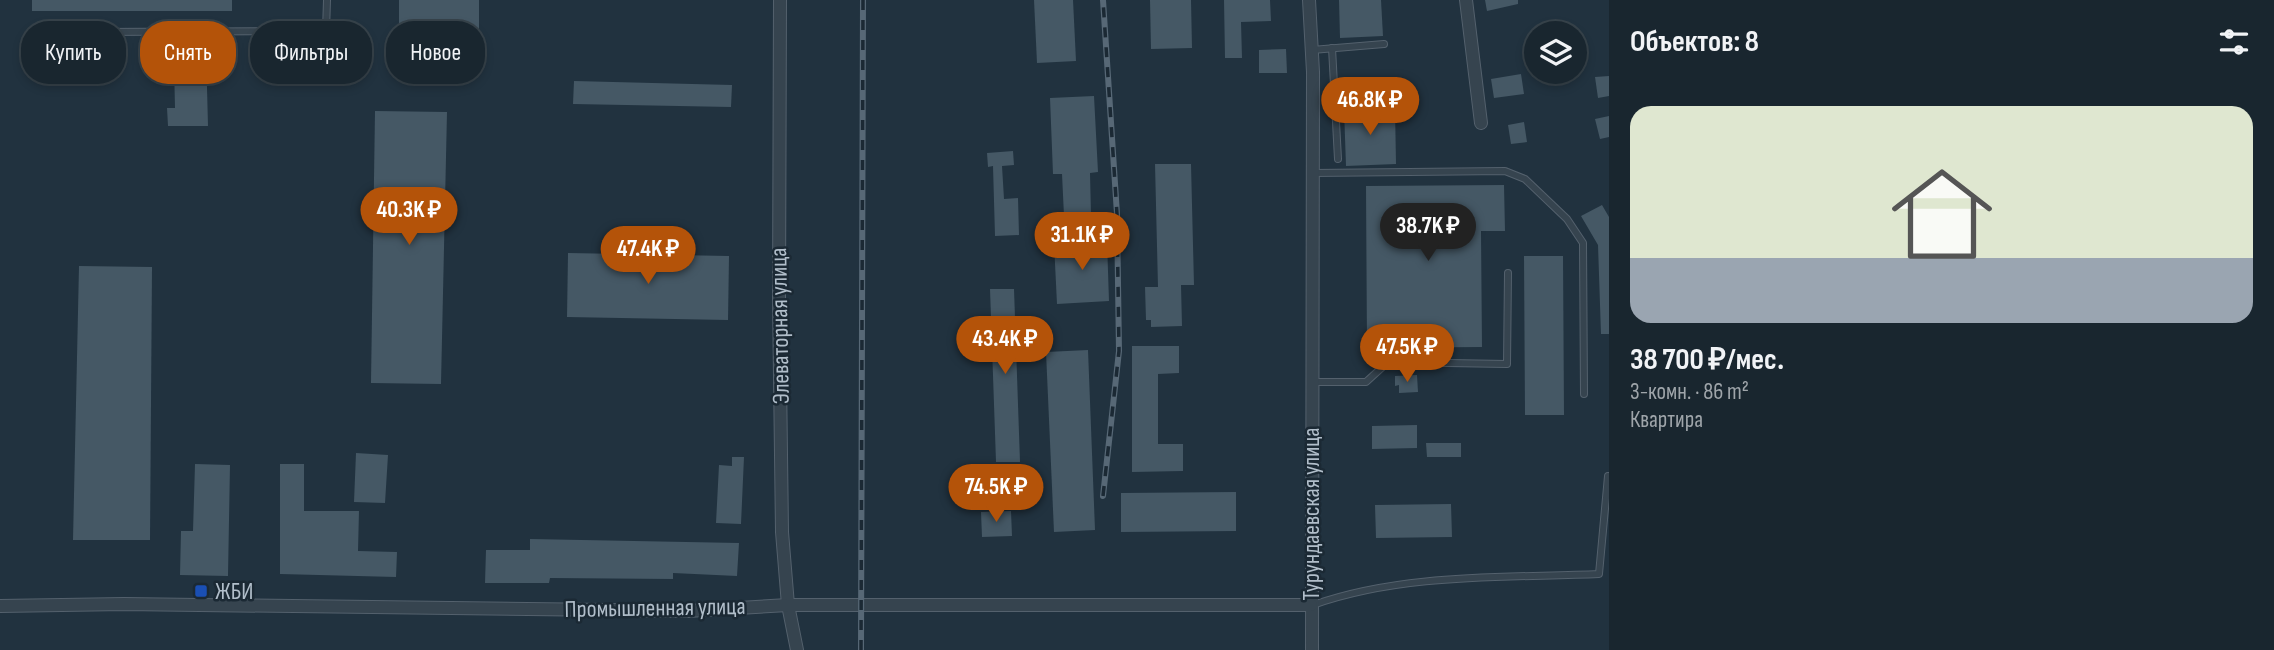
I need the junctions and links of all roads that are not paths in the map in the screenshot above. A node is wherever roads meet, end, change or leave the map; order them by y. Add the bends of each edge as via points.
1 (327, 0) edge
2 (780, 0) edge
3 (1309, 0) edge
4 (1466, 0) edge
5 (126, 32) edge
6 (1384, 44) dead end
7 (1332, 48) junction
8 (1312, 50) junction
9 (1369, 86) dead end
10 (1335, 88) junction
11 (1481, 123) dead end
12 (1338, 159) dead end
13 (1313, 173) junction
14 (1508, 273) dead end
15 (1312, 382) junction
16 (1584, 394) dead end
17 (1608, 476) edge
18 (1607, 510) edge
19 (1605, 556) edge
20 (788, 605) junction
21 (1311, 605) junction
22 (0, 606) edge
23 (797, 650) edge
24 (1312, 650) edge

1 - 5 lane via 326,31
2 - 20 street, Элеваторная улица via 782,532
3 - 8 street, Турундаевская улица
4 - 11 street
6 - 7 lane
7 - 8 lane
7 - 10 lane
8 - 13 street, Турундаевская улица
9 - 10 lane
10 - 12 lane
13 - 15 street, Турундаевская улица
13 - 16 lane via 1505,171 1524,179 1567,219 1583,243
14 - 15 lane via 1507,364 1388,362 1366,382
15 - 21 street, Турундаевская улица
17 - 18 lane
18 - 19 lane
19 - 21 lane via 1599,574 1429,581
20 - 21 street, Промышленная улица
20 - 22 street, Промышленная улица via 688,611
20 - 23 street, Элеваторная улица
21 - 24 street, Турундаевская улица

